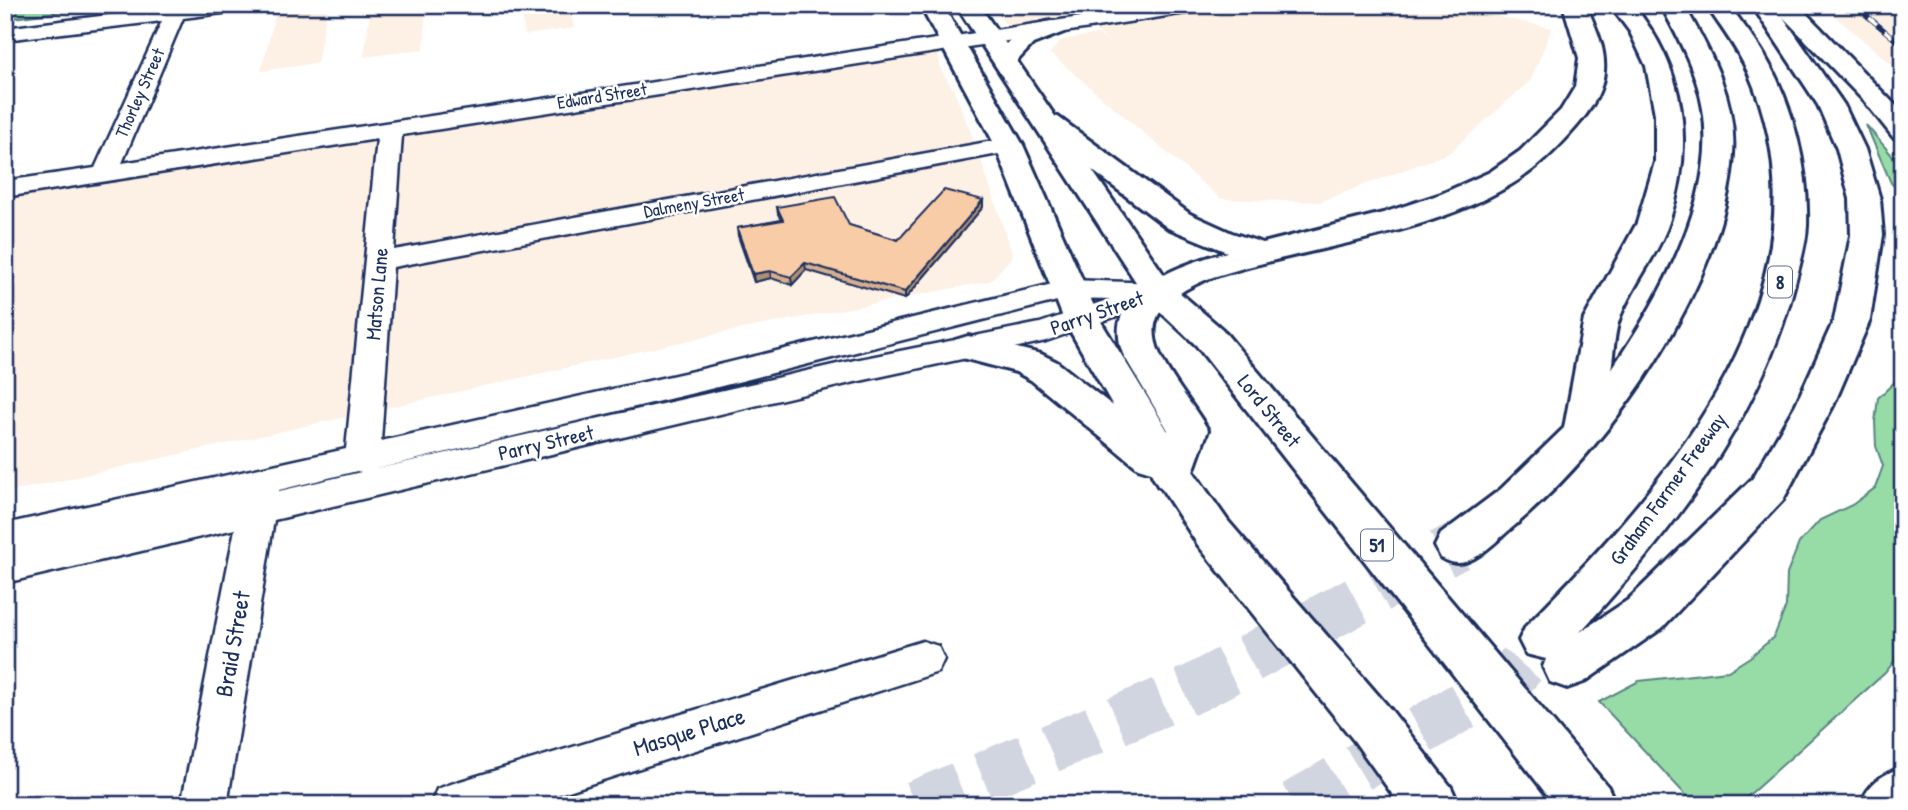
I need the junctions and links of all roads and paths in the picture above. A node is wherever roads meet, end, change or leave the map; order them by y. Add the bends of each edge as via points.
1 (238, 5) edge
2 (931, 5) edge
3 (967, 5) edge
4 (1199, 5) edge
5 (1574, 5) edge
6 (1621, 5) edge
7 (1672, 5) edge
8 (1717, 5) edge
9 (1763, 5) edge
10 (1786, 5) edge
11 (175, 13) junction
12 (1056, 27) junction
13 (5, 34) edge
14 (989, 38) junction
15 (952, 43) junction
16 (1005, 60) junction
17 (1048, 123) junction
18 (390, 129) junction
19 (1903, 131) edge
20 (1009, 145) junction
21 (105, 173) junction
22 (5, 189) edge
23 (1262, 253) junction
24 (380, 261) junction
25 (1069, 289) junction
26 (1159, 292) junction
27 (1082, 320) junction
28 (968, 348) junction
29 (1580, 435) junction
30 (362, 460) junction
31 (1173, 475) junction
32 (260, 495) junction
33 (5, 539) edge
34 (1457, 546) tunnel mouth
35 (5, 568) edge
36 (923, 659) dead end
37 (1903, 792) edge
38 (204, 805) edge
39 (454, 805) edge
40 (1432, 805) edge
41 (1589, 805) edge
42 (1888, 805) edge

1 - 11 street
2 - 15 main road
3 - 14 main road, Lord Street / 51
4 - 12 street, Edward Street
5 - 23 main road via 1588,35 1594,72 1576,111 1539,151 1481,189 1397,218
6 - 29 main road via 1641,30 1659,65 1669,114 1669,162 1653,223 1602,319
7 - 29 main road via 1697,49 1719,123 1712,200 1688,267 1648,347
8 - 9 main road, Graham Farmer Freeway / 8 via 1751,53 1773,104 1788,162 1791,223 1779,292 1756,351 1723,415 1684,473 1587,596 1555,654 1645,614 1768,489 1815,404 1852,320 1867,235 1865,198 1851,149 1831,105
10 - 19 main road
11 - 13 street
11 - 21 street, Thorley Street
12 - 14 street, Edward Street
12 - 16 main road via 1024,39
14 - 15 street, Edward Street
14 - 16 main road, Lord Street / 51
15 - 18 street, Edward Street
15 - 20 main road
16 - 17 main road, Lord Street / 51
17 - 23 main road via 1179,221
17 - 26 main road, Lord Street / 51
18 - 21 street, Edward Street
18 - 24 street, Matson Lane
20 - 24 street, Dalmeny Street
20 - 25 main road
21 - 22 street, Edward Street
23 - 26 main road via 1205,269
24 - 30 street, Matson Lane
25 - 26 street, Parry Street
25 - 27 main road
25 - 30 street, Parry Street
26 - 27 street, Parry Street
26 - 31 main road via 1145,308 1135,333 1140,353 1188,430
26 - 41 main road, Lord Street / 51 via 1209,337
27 - 28 street, Parry Street
27 - 31 main road
28 - 31 main road via 1044,371
28 - 32 street, Parry Street
29 - 34 main road via 1516,500
30 - 32 street, Parry Street
31 - 40 main road via 1213,533 1373,726
32 - 33 street, Parry Street
32 - 35 street, Parry Street
32 - 38 street, Braid Street
36 - 39 street, Masque Place
37 - 42 main road

